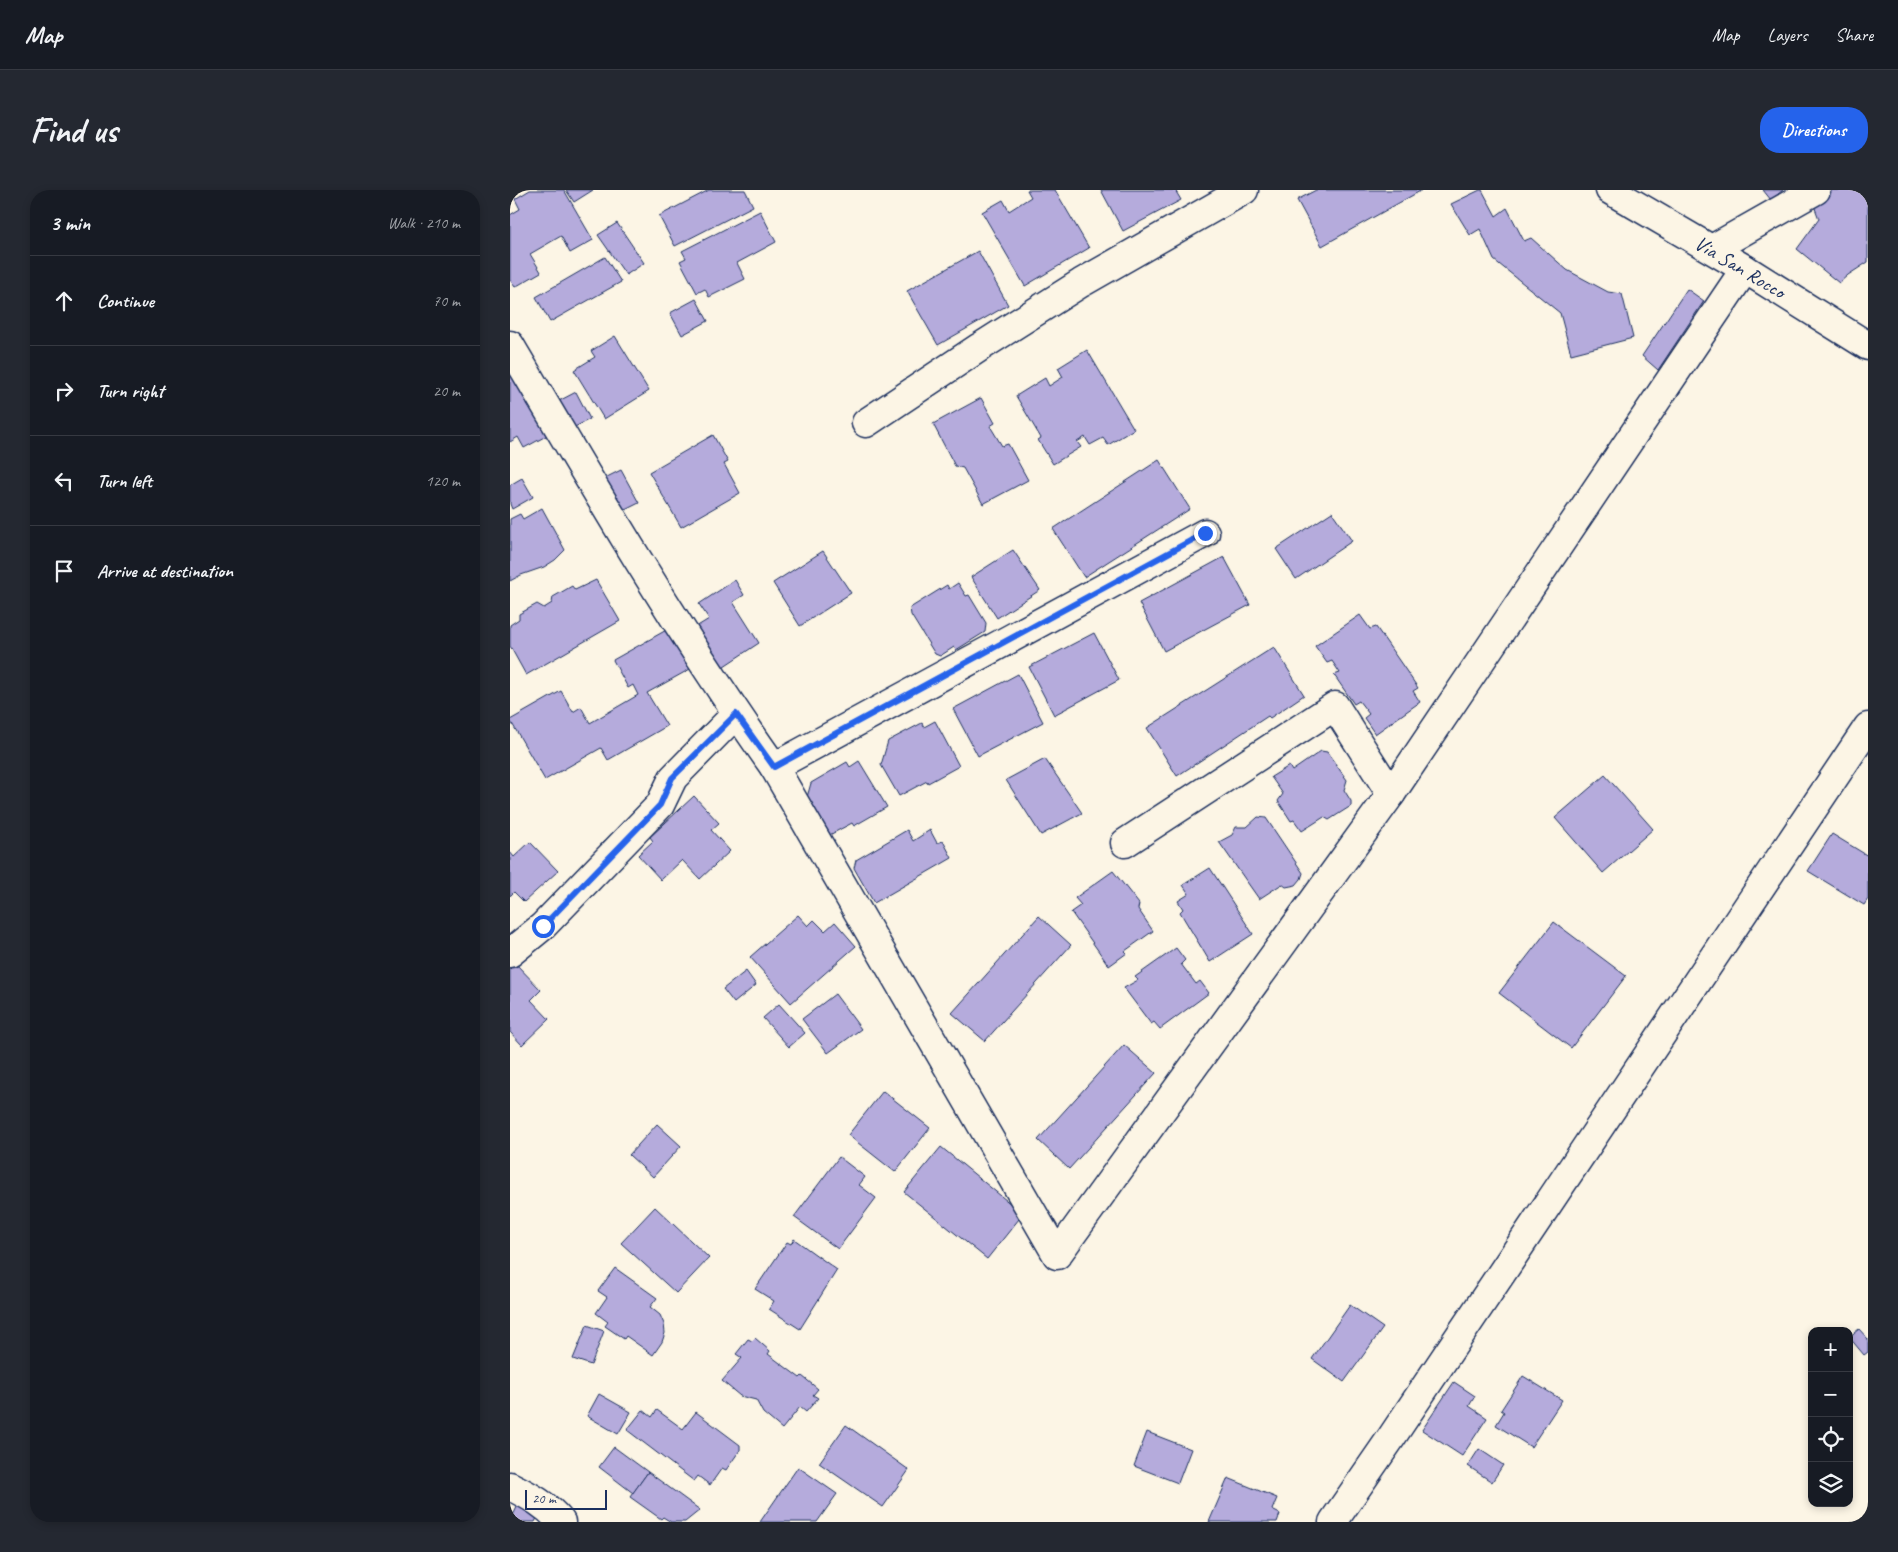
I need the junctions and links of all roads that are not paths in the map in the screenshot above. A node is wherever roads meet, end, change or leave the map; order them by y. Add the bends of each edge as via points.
1 (1244, 190) edge
2 (1610, 190) edge
3 (1816, 190) edge
4 (1712, 249) junction
5 (1745, 269) junction
6 (510, 345) edge
7 (1868, 346) edge
8 (866, 423) dead end
9 (1205, 533) dead end
10 (736, 714) junction
11 (1868, 727) edge
12 (774, 767) junction
13 (1391, 794) junction
14 (1125, 843) dead end
15 (510, 953) edge
16 (510, 1486) edge
17 (561, 1522) edge
18 (1332, 1522) edge

1 - 8 street via 1081,283
2 - 4 street, Via San Rocco
3 - 4 street
4 - 5 street, Via San Rocco
5 - 7 street, Via San Rocco
5 - 13 street
6 - 10 street via 628,544
9 - 12 street
10 - 12 street
10 - 15 street via 672,778 660,805 543,926
11 - 18 street
12 - 13 street via 1057,1255
13 - 14 street via 1335,706
16 - 17 street via 552,1511

